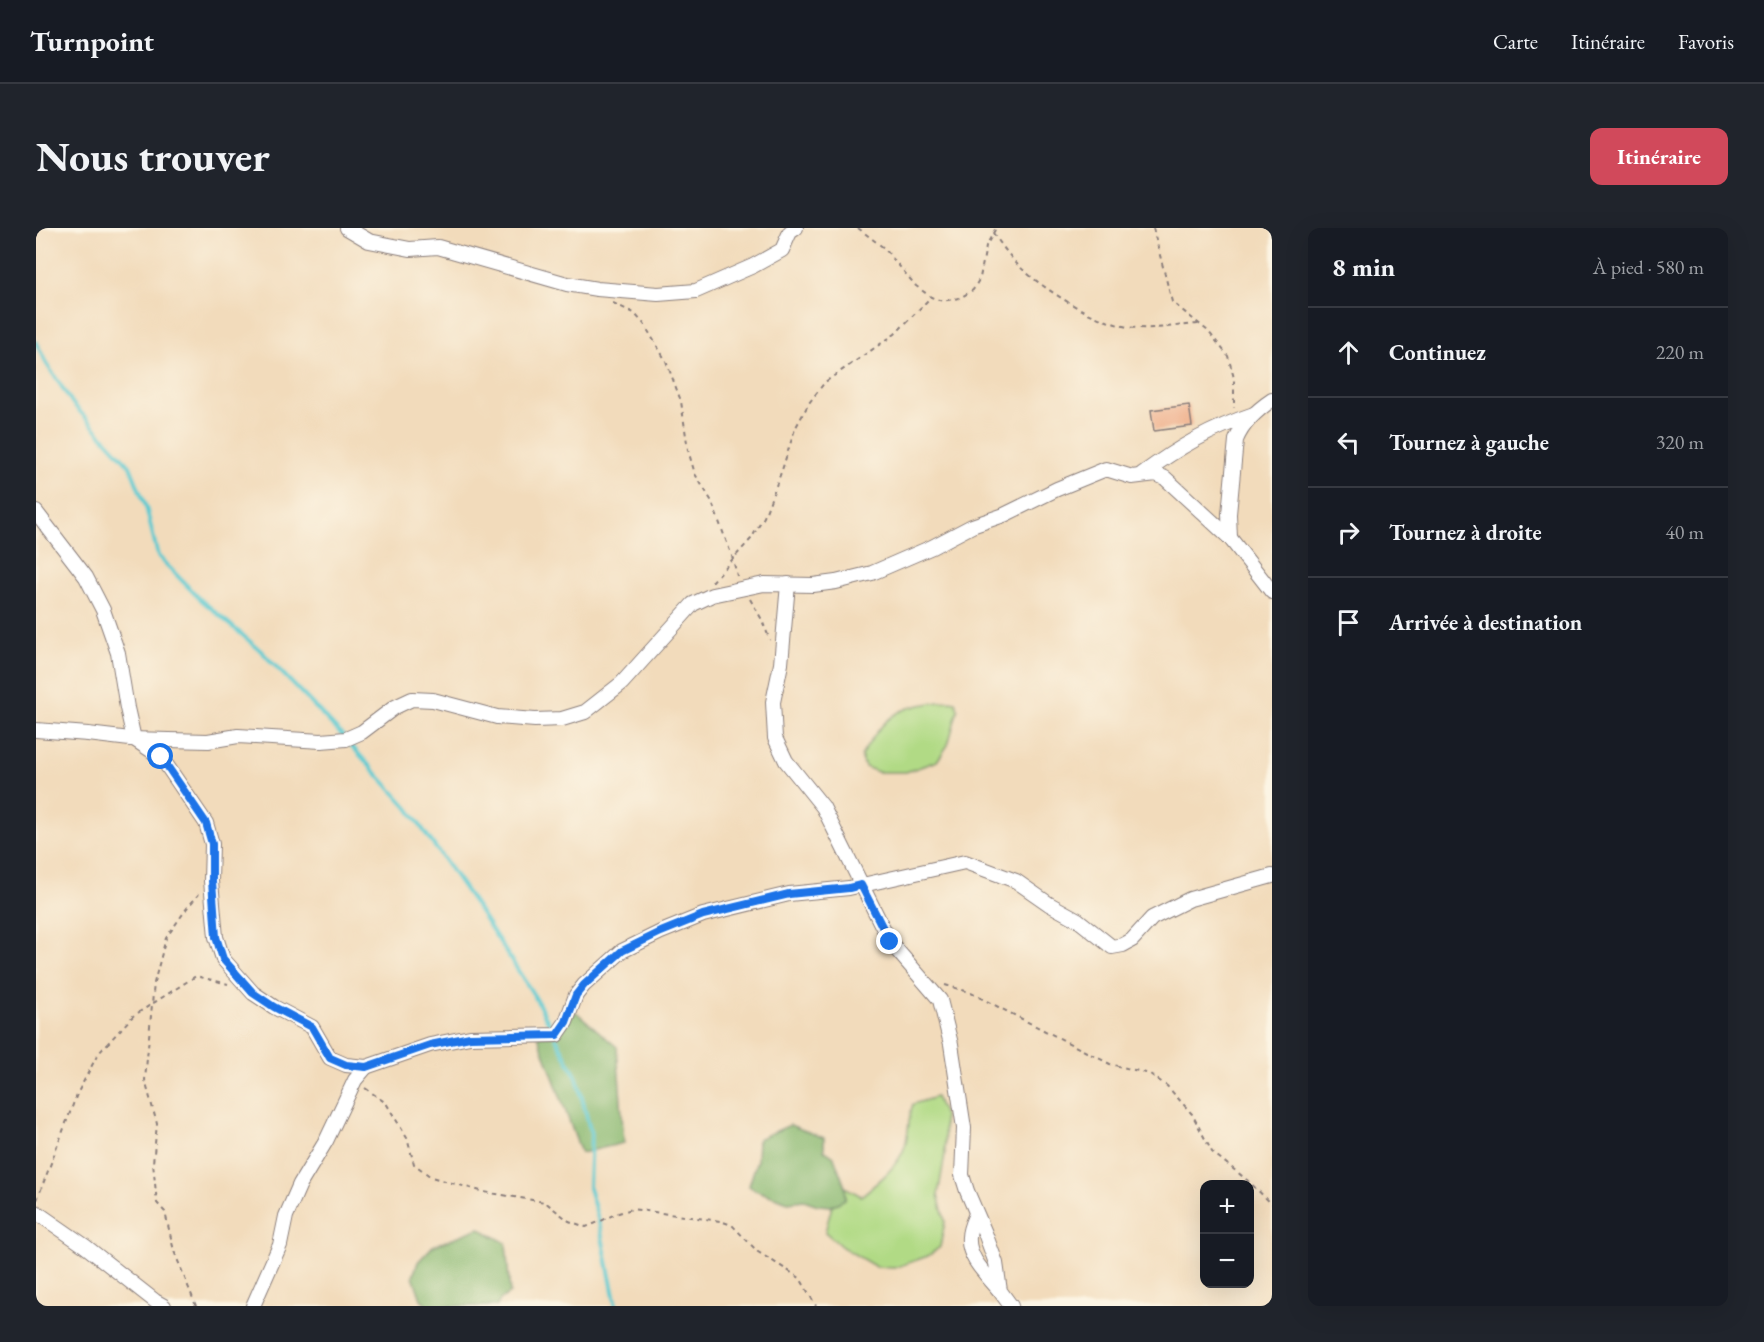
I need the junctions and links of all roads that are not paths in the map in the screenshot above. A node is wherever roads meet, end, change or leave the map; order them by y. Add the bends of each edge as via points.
1 (347, 228) edge
2 (796, 228) edge
3 (1272, 400) edge
4 (1254, 413) junction
5 (1138, 477) junction
6 (36, 512) edge
7 (1230, 538) junction
8 (788, 584) junction
9 (1272, 592) edge
10 (36, 730) edge
11 (135, 739) junction
12 (1272, 876) edge
13 (861, 885) junction
14 (366, 1067) junction
15 (36, 1212) edge
16 (976, 1214) junction
17 (1000, 1291) junction
18 (164, 1306) edge
19 (253, 1306) edge
20 (1011, 1306) edge

1 - 2 street via 369,241 410,249 438,247 567,284 658,294 696,291 753,266 782,250
3 - 4 street
4 - 5 street via 1174,451
4 - 7 street via 1235,443
5 - 7 street via 1162,476
5 - 8 street via 1106,469 872,573 836,582
6 - 11 street via 86,577 103,610 118,653
7 - 9 street
8 - 11 street via 743,588 693,604 622,683 585,712 562,719 497,717 433,700 412,699 346,739
8 - 13 street via 781,664 773,702 775,738 786,760 823,807
10 - 11 street
11 - 14 street via 161,757 206,823 212,844 216,937 223,959 253,993 312,1027 330,1058
12 - 13 street via 1190,899 1152,918 1132,940 1112,947 1016,881 965,862
13 - 14 street via 789,894 703,915 622,951 576,995 557,1035 470,1037 430,1045
13 - 16 street via 890,942 940,1000 964,1128 962,1175
14 - 19 street via 355,1080 300,1185 286,1216 280,1245
15 - 18 street
16 - 17 street via 996,1263
16 - 17 street via 969,1249
17 - 20 street

